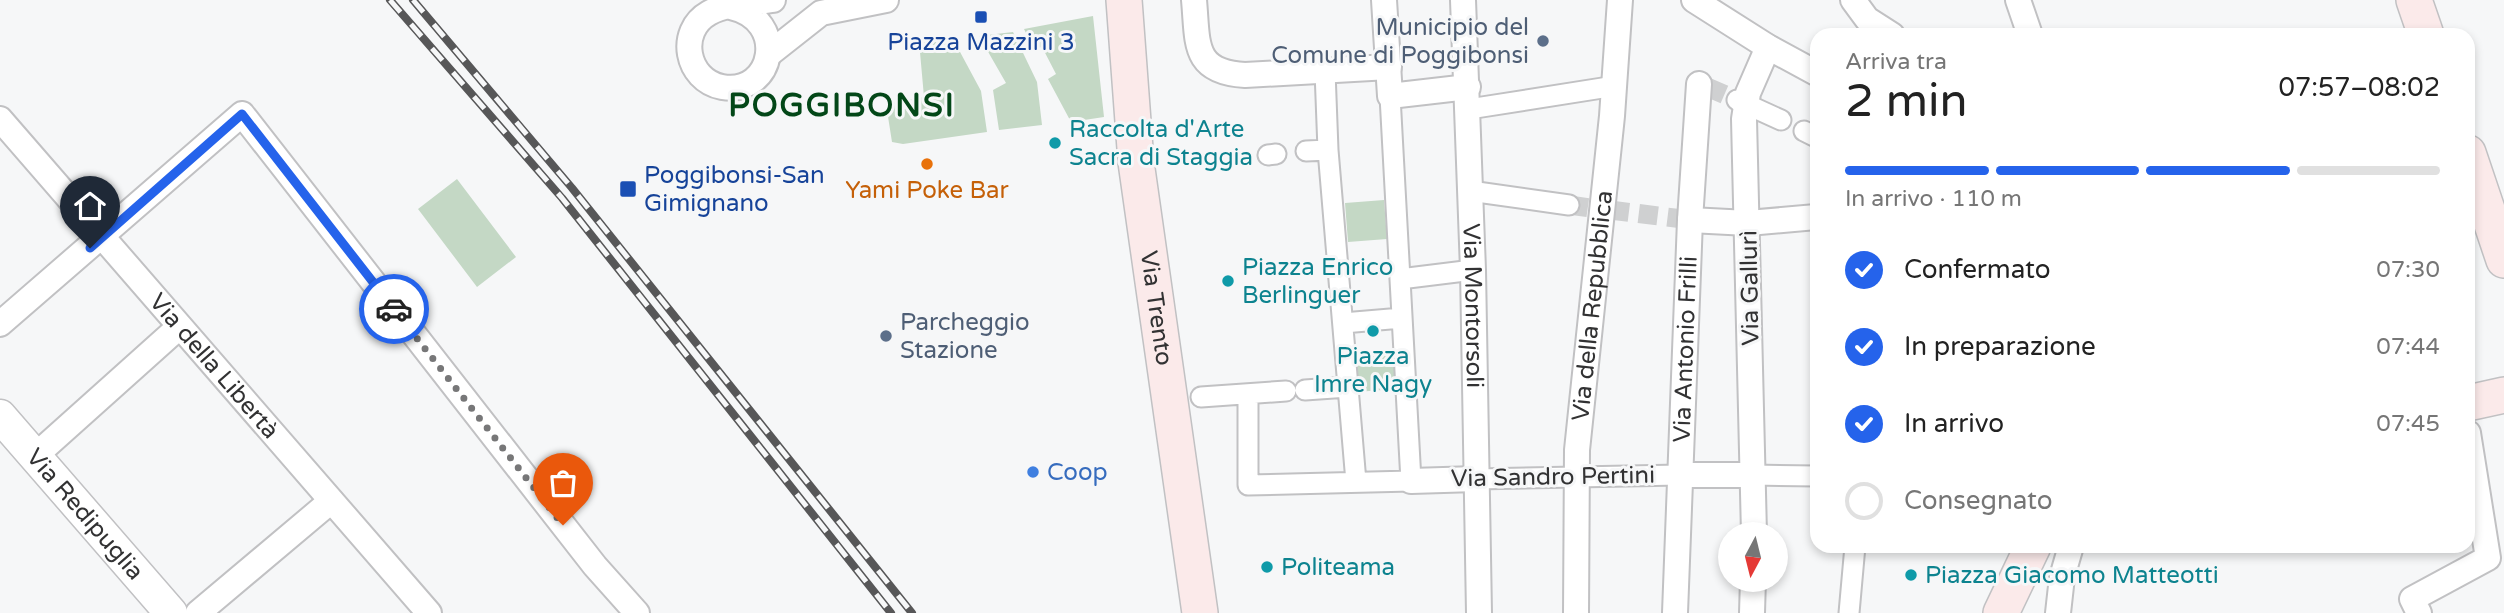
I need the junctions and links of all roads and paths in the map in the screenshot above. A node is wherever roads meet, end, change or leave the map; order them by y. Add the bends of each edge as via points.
1 (773, 0) edge
2 (886, 0) edge
3 (1124, 0) edge
4 (1194, 0) edge
5 (1384, 0) edge
6 (1463, 0) edge
7 (1620, 0) edge
8 (1694, 0) edge
9 (1853, 0) edge
10 (2018, 0) edge
11 (2414, 0) edge
12 (731, 7) junction
13 (1881, 28) edge
14 (2028, 28) edge
15 (2424, 28) edge
16 (1768, 47) junction
17 (769, 54) junction
18 (1389, 68) junction
19 (1810, 70) edge
20 (1325, 71) junction
21 (1615, 86) junction
22 (1703, 86) dead end
23 (1390, 96) junction
24 (1468, 98) junction
25 (1741, 102) junction
26 (0, 119) edge
27 (1781, 120) dead end
28 (1328, 150) junction
29 (1306, 151) dead end
30 (2475, 174) edge
31 (1470, 191) junction
32 (1569, 205) tunnel mouth
33 (1810, 218) edge
34 (1686, 219) junction
35 (1748, 223) junction
36 (102, 237) junction
37 (2504, 260) edge
38 (1473, 270) junction
39 (1400, 279) junction
40 (1402, 318) junction
41 (1343, 323) junction
42 (0, 324) edge
43 (179, 327) junction
44 (1348, 387) junction
45 (1248, 394) junction
46 (2504, 395) edge
47 (1201, 397) dead end
48 (2475, 401) edge
49 (0, 416) edge
50 (35, 456) junction
51 (1680, 475) junction
52 (1753, 475) junction
53 (1576, 476) junction
54 (1810, 476) edge
55 (2475, 477) edge
56 (1476, 479) junction
57 (1411, 481) junction
58 (1356, 482) junction
59 (331, 501) junction
60 (1754, 522) edge
61 (1854, 553) edge
62 (2030, 553) edge
63 (2069, 553) edge
64 (1753, 592) edge
65 (171, 613) edge
66 (198, 613) edge
67 (429, 613) edge
68 (637, 613) edge
69 (1200, 613) edge
70 (1479, 613) edge
71 (1576, 613) edge
72 (1675, 613) edge
73 (1752, 613) edge
74 (1849, 613) edge
75 (2001, 613) edge
76 (2058, 613) edge
77 (2419, 613) edge

1 - 12 street
2 - 17 street via 821,13
3 - 69 main road, Via Trento via 1136,162
4 - 20 street via 1200,55 1217,70 1245,75
5 - 18 street
6 - 24 street, Via Montorsoli
7 - 21 street, Via della Repubblica
8 - 16 street
9 - 13 street via 1867,19
10 - 14 street
11 - 15 main road
12 - 17 street via 755,17 764,27
12 - 17 street via 709,13 693,30 689,52 700,75 722,87 735,87 757,76
16 - 19 street
16 - 25 street, Via Gallurì
18 - 20 street
18 - 23 street
20 - 28 street
21 - 24 street
21 - 53 street, Via della Repubblica
22 - 34 street, Via Antonio Frilli
23 - 24 street
23 - 39 street
24 - 31 street, Via Montorsoli
25 - 27 street
25 - 35 street, Via Gallurì
26 - 36 street, Via della Libertà
28 - 29 street
28 - 41 street
30 - 37 main road
31 - 32 street
31 - 38 street, Via Montorsoli
33 - 35 street
34 - 35 street
34 - 51 street, Via Antonio Frilli
35 - 52 street, Via Gallurì
36 - 42 street
36 - 43 street, Via della Libertà
36 - 68 street via 242,114 595,566
38 - 39 street
38 - 56 street, Via Montorsoli
39 - 40 street
40 - 41 street
40 - 57 street
41 - 44 street
43 - 50 street
43 - 59 street, Via della Libertà
44 - 45 street
44 - 58 street
45 - 47 street
45 - 58 street, Via Sandro Pertini via 1248,485
46 - 48 main road
49 - 50 street, Via Redipuglia
50 - 65 street, Via Redipuglia
51 - 52 street, Via Sandro Pertini
51 - 53 street, Via Sandro Pertini
51 - 72 street, Via Antonio Frilli
52 - 54 street, Via Sandro Pertini
52 - 60 street, Via Gallurì
53 - 56 street, Via Sandro Pertini
53 - 71 street, Via della Repubblica
55 - 77 street via 2488,558 2412,600
56 - 57 street, Via Sandro Pertini
56 - 70 street, Via Montorsoli
57 - 58 street, Via Sandro Pertini
59 - 66 street
59 - 67 street, Via della Libertà
61 - 74 street
62 - 75 main road
63 - 76 street
64 - 73 street

